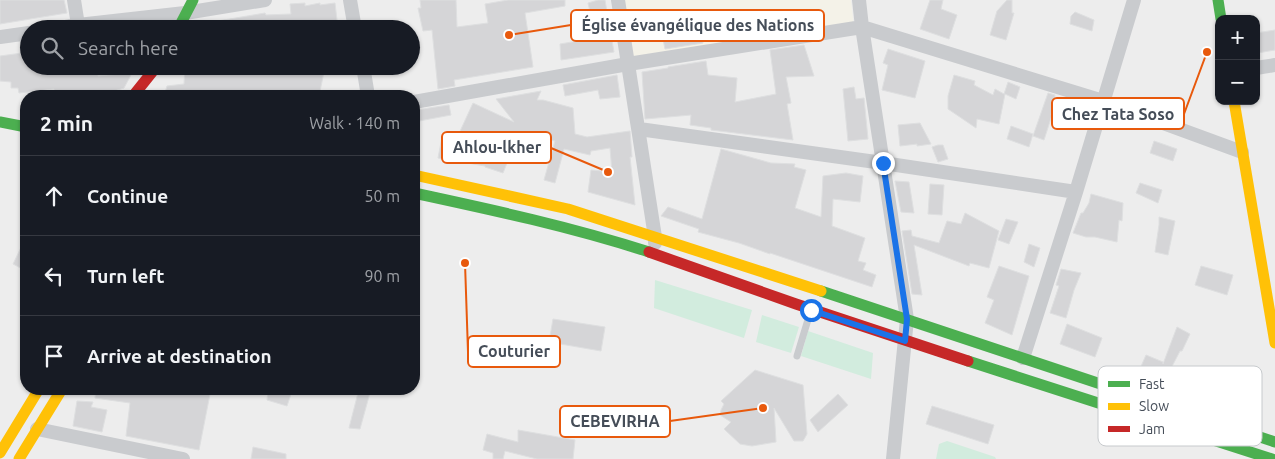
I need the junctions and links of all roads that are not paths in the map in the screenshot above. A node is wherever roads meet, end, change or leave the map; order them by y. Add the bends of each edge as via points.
1 (74, 0) edge
2 (192, 0) edge
3 (265, 0) edge
4 (350, 0) edge
5 (618, 0) edge
6 (859, 0) edge
7 (1134, 0) edge
8 (1218, 0) edge
9 (186, 13) junction
10 (1220, 15) edge
11 (77, 20) edge
12 (123, 20) edge
13 (182, 20) edge
14 (353, 20) edge
15 (862, 27) junction
16 (20, 34) edge
17 (0, 37) edge
18 (628, 64) junction
19 (1275, 65) edge
20 (1260, 67) edge
21 (150, 75) edge
22 (158, 75) edge
23 (364, 75) edge
24 (138, 90) edge
25 (152, 90) edge
26 (367, 90) edge
27 (420, 101) edge
28 (1103, 101) junction
29 (1235, 105) edge
30 (0, 122) edge
31 (20, 126) edge
32 (639, 129) junction
33 (1242, 152) junction
34 (883, 163) junction
35 (420, 176) edge
36 (1076, 192) junction
37 (420, 194) edge
38 (655, 237) junction
39 (653, 254) junction
40 (1270, 290) edge
41 (811, 310) junction
42 (907, 319) junction
43 (905, 341) junction
44 (1275, 343) edge
45 (797, 356) dead end
46 (1023, 358) junction
47 (1098, 384) edge
48 (35, 395) edge
49 (58, 395) edge
50 (1098, 402) edge
51 (38, 429) junction
52 (1262, 438) edge
53 (1275, 442) edge
54 (1233, 446) edge
55 (0, 453) edge
56 (19, 459) edge
57 (183, 459) edge
58 (893, 459) edge
59 (1272, 459) edge

1 - 11 street
2 - 9 main road
3 - 9 street
4 - 14 street
5 - 18 street
6 - 15 street
7 - 28 street
8 - 10 main road
9 - 12 street
9 - 13 main road
15 - 18 street
15 - 28 street
15 - 34 street
16 - 17 street
18 - 27 street
18 - 32 street
19 - 20 street
21 - 24 main road
22 - 25 main road
23 - 26 street
28 - 33 street
28 - 36 street
29 - 33 main road
30 - 31 main road
32 - 34 street
32 - 38 street
33 - 40 main road
34 - 36 street
34 - 42 street
35 - 38 main road via 568,210
36 - 46 street
37 - 39 main road via 564,227
38 - 39 street
38 - 42 main road
39 - 41 main road
40 - 44 main road
41 - 43 main road
41 - 45 lane
42 - 43 street
42 - 46 main road
43 - 50 main road
43 - 58 street
46 - 47 main road
48 - 55 main road
49 - 51 main road
51 - 56 main road
51 - 57 street
52 - 53 main road
54 - 59 main road

